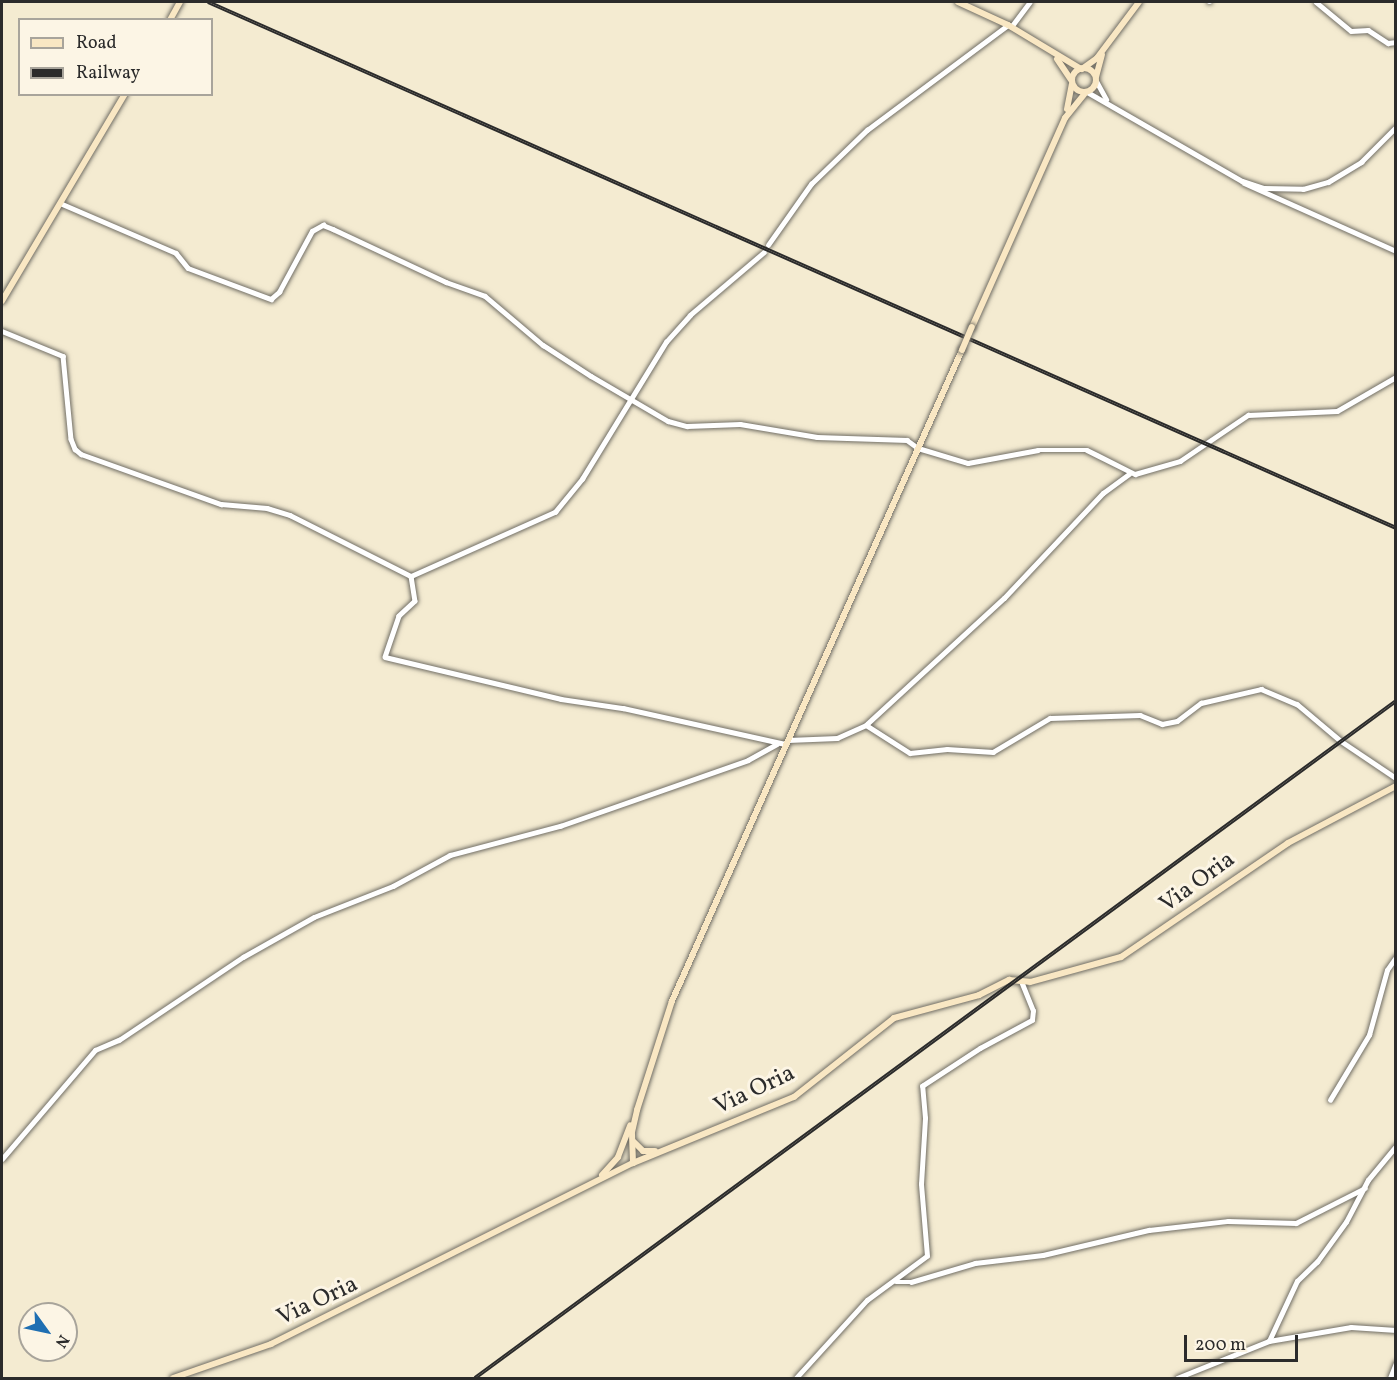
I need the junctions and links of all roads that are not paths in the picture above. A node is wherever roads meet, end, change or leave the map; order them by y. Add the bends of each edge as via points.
1 (180, 2) edge
2 (958, 2) edge
3 (1030, 2) edge
4 (1139, 2) edge
5 (1316, 2) edge
6 (171, 18) edge
7 (1010, 26) junction
8 (1395, 42) edge
9 (1107, 44) junction
10 (1050, 52) junction
11 (1082, 69) junction
12 (1096, 79) junction
13 (1072, 83) junction
14 (1086, 92) junction
15 (124, 96) edge
16 (1111, 105) junction
17 (1065, 118) junction
18 (1395, 127) edge
19 (1242, 181) junction
20 (60, 203) junction
21 (768, 245) dead end
22 (1395, 251) edge
23 (764, 252) dead end
24 (2, 301) edge
25 (2, 331) edge
26 (1395, 377) edge
27 (632, 402) junction
28 (918, 448) junction
29 (1129, 474) junction
30 (411, 576) junction
31 (866, 725) junction
32 (787, 742) junction
33 (777, 744) junction
34 (1395, 778) edge
35 (1395, 786) edge
36 (1395, 957) edge
37 (1021, 982) junction
38 (646, 1076) junction
39 (1330, 1100) dead end
40 (632, 1132) junction
41 (623, 1146) junction
42 (1395, 1146) edge
43 (665, 1150) junction
44 (2, 1159) edge
45 (631, 1164) junction
46 (597, 1180) junction
47 (1365, 1188) junction
48 (896, 1282) junction
49 (1395, 1330) edge
50 (1269, 1341) junction
51 (1395, 1364) edge
52 (173, 1378) edge
53 (796, 1378) edge
54 (1177, 1378) edge
55 (1390, 1378) edge

1 - 6 main road
2 - 7 main road
3 - 7 street
4 - 9 main road
5 - 8 street via 1351,31 1368,30 1388,43
7 - 10 main road
7 - 21 street via 867,130 811,184
9 - 11 main road
9 - 12 main road
10 - 11 main road
10 - 13 main road
11 - 12 main road via 1090,70
11 - 13 main road via 1074,74
12 - 14 main road
12 - 16 street
13 - 14 main road via 1077,90
13 - 17 main road
14 - 16 street
14 - 17 main road
15 - 20 main road
16 - 19 street
17 - 28 main road, bridge
18 - 19 street via 1360,162 1328,182 1283,190
19 - 22 street
20 - 24 main road
20 - 27 street via 176,253 188,268 271,299 279,292 312,231 323,225 485,296 543,345
23 - 27 street via 666,342
25 - 30 street via 63,356 71,438 81,454 227,506 267,508 290,515
26 - 29 street via 1337,411 1248,415 1180,460 1146,473
27 - 28 street via 687,426 740,424 817,437 907,440
27 - 30 street via 582,479 555,512
28 - 29 street via 968,463 1038,450 1087,450
28 - 32 main road
29 - 31 street via 1103,493 1004,598
30 - 33 street via 415,601 399,616 385,657
31 - 32 street via 837,738
31 - 34 street via 910,753 947,749 993,752 1050,718 1140,715 1162,724 1177,720 1201,703 1261,689 1297,704 1341,741
32 - 33 street
32 - 38 main road via 672,1001
33 - 44 street via 748,760 560,826 459,852 393,886 314,917 243,957 119,1040 95,1050
35 - 37 main road, Via Oria via 1288,843 1121,957
36 - 39 street via 1387,970 1369,1035
37 - 43 main road, Via Oria via 1009,980 986,993 894,1018 801,1093
37 - 48 street via 1032,1020 922,1086 925,1118 921,1184 927,1256
38 - 40 main road
38 - 41 main road
40 - 43 main road via 639,1149
40 - 45 main road
41 - 45 main road
41 - 46 main road
42 - 47 street
43 - 45 main road, Via Oria
45 - 46 main road, Via Oria
46 - 52 main road, Via Oria via 350,1307 234,1360
47 - 48 street via 1296,1223 1228,1221 1149,1230 1043,1255 975,1263 911,1282
47 - 50 street via 1317,1262 1297,1281
48 - 53 street via 867,1300
49 - 50 street via 1350,1327
50 - 54 street
51 - 55 street

